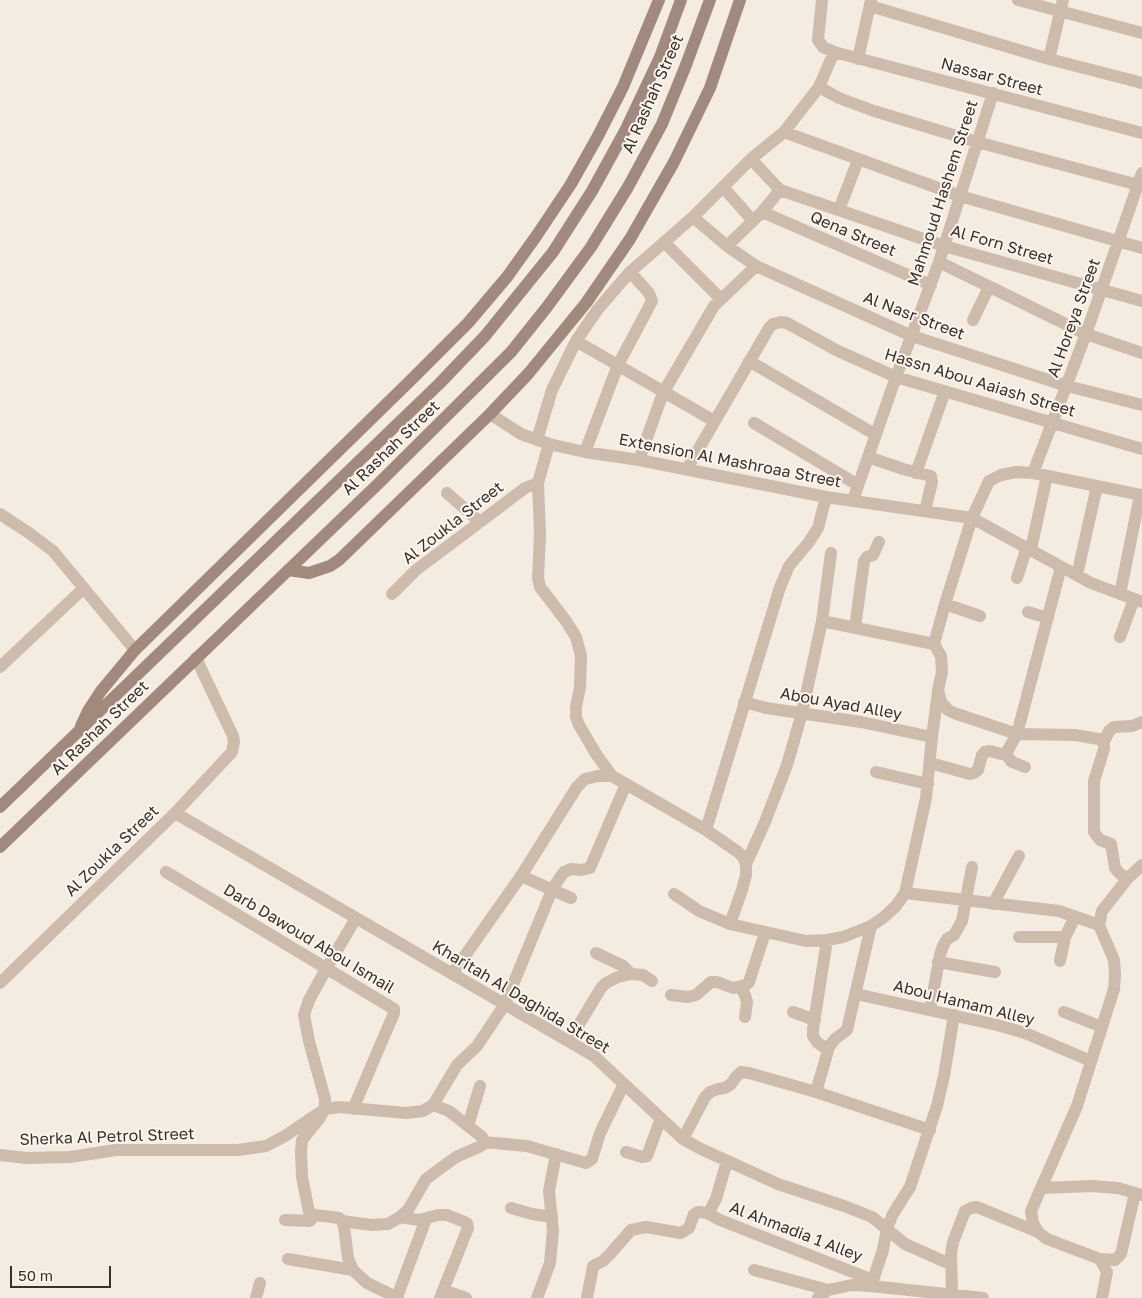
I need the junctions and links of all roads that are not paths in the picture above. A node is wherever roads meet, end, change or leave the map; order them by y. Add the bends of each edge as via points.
1 (659, 0) edge
2 (681, 0) edge
3 (710, 0) edge
4 (740, 0) edge
5 (822, 0) edge
6 (1018, 0) edge
7 (870, 3) edge
8 (1061, 6) edge
9 (1142, 33) edge
10 (834, 52) junction
11 (858, 58) junction
12 (1050, 59) junction
13 (1142, 84) edge
14 (819, 87) junction
15 (993, 93) junction
16 (784, 132) junction
17 (1142, 133) edge
18 (977, 142) junction
19 (751, 159) junction
20 (858, 160) junction
21 (1141, 181) edge
22 (723, 187) junction
23 (780, 190) junction
24 (960, 196) junction
25 (839, 210) junction
26 (757, 216) junction
27 (693, 217) junction
28 (664, 242) junction
29 (1119, 242) junction
30 (727, 246) junction
31 (944, 246) junction
32 (1142, 248) edge
33 (939, 262) junction
34 (756, 266) junction
35 (630, 272) junction
36 (931, 285) junction
37 (989, 287) junction
38 (1101, 290) junction
39 (722, 299) junction
40 (1142, 301) edge
41 (974, 320) dead end
42 (1086, 334) junction
43 (912, 336) junction
44 (576, 341) junction
45 (1142, 353) edge
46 (749, 361) junction
47 (618, 365) junction
48 (896, 377) junction
49 (1066, 386) junction
50 (945, 391) junction
51 (663, 393) junction
52 (1142, 405) edge
53 (490, 414) junction
54 (714, 422) junction
55 (754, 423) dead end
56 (1052, 423) junction
57 (876, 434) junction
58 (543, 442) junction
59 (1142, 449) edge
60 (585, 452) junction
61 (868, 457) junction
62 (639, 460) junction
63 (687, 469) junction
64 (916, 473) junction
65 (1033, 473) junction
66 (1046, 476) junction
67 (538, 483) junction
68 (858, 486) junction
69 (1097, 486) junction
70 (446, 493) dead end
71 (1141, 495) edge
72 (826, 497) junction
73 (853, 500) junction
74 (925, 511) junction
75 (0, 514) edge
76 (972, 518) junction
77 (480, 522) junction
78 (879, 542) dead end
79 (1029, 548) junction
80 (831, 553) dead end
81 (1061, 567) junction
82 (288, 570) junction
83 (1076, 575) junction
84 (1017, 578) dead end
85 (84, 588) junction
86 (392, 594) dead end
87 (1120, 594) junction
88 (1138, 600) edge
89 (945, 604) junction
90 (1028, 612) dead end
91 (980, 616) dead end
92 (1048, 618) junction
93 (822, 621) junction
94 (855, 628) junction
95 (1120, 637) dead end
96 (934, 644) junction
97 (135, 650) junction
98 (196, 658) junction
99 (0, 667) edge
100 (938, 690) junction
101 (744, 702) junction
102 (802, 713) junction
103 (1142, 722) edge
104 (78, 732) junction
105 (1017, 734) junction
106 (932, 737) junction
107 (1104, 742) junction
108 (1005, 753) junction
109 (930, 762) junction
110 (1025, 767) dead end
111 (876, 772) dead end
112 (612, 776) junction
113 (626, 784) junction
114 (928, 784) junction
115 (0, 807) edge
116 (175, 813) junction
117 (706, 830) junction
118 (0, 847) edge
119 (1019, 856) dead end
120 (746, 864) junction
121 (1142, 865) edge
122 (972, 867) dead end
123 (166, 872) dead end
124 (521, 876) junction
125 (1128, 878) junction
126 (552, 890) junction
127 (905, 893) junction
128 (674, 894) dead end
129 (571, 898) dead end
130 (965, 901) junction
131 (993, 904) junction
132 (1075, 916) junction
133 (356, 918) junction
134 (730, 924) junction
135 (1099, 925) junction
136 (871, 926) junction
137 (765, 933) junction
138 (1019, 937) dead end
139 (1064, 937) junction
140 (828, 940) junction
141 (596, 954) dead end
142 (1060, 961) dead end
143 (938, 962) junction
144 (326, 969) junction
145 (995, 972) dead end
146 (452, 974) junction
147 (631, 974) junction
148 (652, 981) dead end
149 (0, 983) edge
150 (740, 987) junction
151 (856, 994) junction
152 (671, 995) dead end
153 (505, 1004) junction
154 (930, 1010) junction
155 (793, 1012) dead end
156 (1064, 1012) dead end
157 (954, 1015) junction
158 (745, 1017) dead end
159 (814, 1020) junction
160 (1102, 1027) junction
161 (569, 1041) junction
162 (829, 1047) junction
163 (1091, 1062) junction
164 (624, 1084) junction
165 (480, 1086) dead end
166 (816, 1092) junction
167 (433, 1105) junction
168 (325, 1109) junction
169 (354, 1109) junction
170 (661, 1118) junction
171 (468, 1126) junction
172 (930, 1130) junction
173 (683, 1138) junction
174 (484, 1142) junction
175 (626, 1152) dead end
176 (556, 1154) junction
177 (0, 1155) edge
178 (727, 1161) junction
179 (1042, 1188) junction
180 (1138, 1194) edge
181 (511, 1208) dead end
182 (707, 1213) junction
183 (315, 1215) junction
184 (400, 1216) junction
185 (552, 1217) junction
186 (426, 1219) junction
187 (285, 1220) dead end
188 (342, 1221) junction
189 (887, 1228) junction
190 (1038, 1232) junction
191 (288, 1259) dead end
192 (1100, 1259) junction
193 (950, 1264) junction
194 (352, 1270) junction
195 (754, 1270) dead end
196 (260, 1283) dead end
197 (872, 1283) junction
198 (442, 1294) edge
199 (824, 1294) edge
200 (918, 1294) edge
201 (952, 1294) junction
202 (256, 1298) edge
203 (398, 1298) edge
204 (466, 1298) edge
205 (537, 1298) edge
206 (587, 1298) edge
207 (983, 1298) edge
208 (1102, 1298) edge

1 - 97 main road via 623,87 598,136 538,235 506,277 428,364
2 - 104 main road, Al Rashah Street via 626,131 592,191 553,252 485,336
3 - 82 main road, Al Rashah Street via 662,124 591,247 548,307 484,380
4 - 53 main road via 710,88 674,162 630,239 586,303 528,374
5 - 10 street via 818,40 823,47
6 - 8 street
7 - 11 street
7 - 12 street
8 - 9 street
8 - 12 street
10 - 11 street, Nassar Street
10 - 14 street
11 - 15 street, Nassar Street
12 - 13 street
14 - 16 street
14 - 18 street via 874,111
15 - 17 street, Nassar Street
15 - 18 street, Mahmoud Hashem Street
16 - 19 street
16 - 20 street
18 - 21 street
18 - 24 street, Mahmoud Hashem Street
19 - 22 street
19 - 23 street, Al Forn Street
20 - 24 street
20 - 25 street
21 - 29 street, Al Horeya Street
22 - 26 street
22 - 27 street
23 - 25 street, Al Forn Street
23 - 26 street
24 - 29 street
24 - 31 street, Mahmoud Hashem Street
25 - 31 street, Al Forn Street
26 - 30 street
26 - 36 street, Qena Street
27 - 28 street
27 - 30 street, Al Nasr Street
28 - 35 street
28 - 39 street
29 - 32 street
29 - 38 street, Al Horeya Street
30 - 34 street, Al Nasr Street
31 - 33 street, Mahmoud Hashem Street
31 - 38 street, Al Forn Street
33 - 36 street, Mahmoud Hashem Street
33 - 37 street
34 - 39 street
34 - 43 street, Al Nasr Street
35 - 44 street via 598,308
35 - 47 street via 652,301
36 - 43 street, Mahmoud Hashem Street
37 - 41 street
37 - 42 street
38 - 40 street, Al Forn Street
38 - 42 street, Al Horeya Street
39 - 51 street via 714,306
42 - 45 street
42 - 49 street, Al Horeya Street
43 - 48 street, Mahmoud Hashem Street
43 - 49 street, Al Nasr Street
44 - 47 street
44 - 58 street via 552,390
46 - 48 street, Hassn Abou Aaiash Street via 769,328 777,322 787,323
46 - 54 street
46 - 57 street
47 - 51 street
47 - 60 street
48 - 50 street, Hassn Abou Aaiash Street
48 - 57 street, Mahmoud Hashem Street
49 - 52 street, Al Nasr Street
49 - 56 street, Al Horeya Street
50 - 56 street, Hassn Abou Aaiash Street
50 - 64 street
51 - 54 street
51 - 62 street
53 - 58 street, Extension Al Mashroaa Street via 521,434
53 - 82 main road via 339,560 309,573
54 - 63 street
55 - 68 street
56 - 59 street, Hassn Abou Aaiash Street
56 - 65 street, Al Horeya Street
57 - 61 street, Mahmoud Hashem Street
58 - 60 street, Extension Al Mashroaa Street
58 - 67 street
60 - 62 street, Extension Al Mashroaa Street
61 - 64 street
61 - 68 street, Mahmoud Hashem Street
62 - 63 street, Extension Al Mashroaa Street
63 - 72 street, Extension Al Mashroaa Street
64 - 74 street via 932,478
65 - 66 street
65 - 76 street via 1016,472 989,481
66 - 69 street
66 - 79 street
67 - 77 street, Al Zoukla Street via 524,488
67 - 112 street via 540,587 576,637 581,656 576,716
68 - 73 street, Mahmoud Hashem Street
69 - 71 street
69 - 83 street
70 - 77 street
71 - 87 street
72 - 73 street, Extension Al Mashroaa Street
72 - 101 street via 818,528 790,566 780,587
73 - 74 street, Extension Al Mashroaa Street
74 - 76 street, Extension Al Mashroaa Street
75 - 85 street via 53,551
76 - 79 street, Extension Al Mashroaa Street
76 - 89 street
77 - 86 street, Al Zoukla Street via 416,570
78 - 94 street via 873,555 864,560
79 - 81 street, Extension Al Mashroaa Street
79 - 84 street
80 - 93 street
81 - 83 street, Extension Al Mashroaa Street
81 - 92 street
82 - 98 main road, Al Rashah Street
83 - 87 street, Extension Al Mashroaa Street
85 - 97 street
85 - 99 street
87 - 88 street, Extension Al Mashroaa Street
88 - 95 street
89 - 91 street
89 - 96 street
90 - 92 street
92 - 105 street
93 - 94 street
93 - 102 street
94 - 96 street
96 - 100 street via 941,656
97 - 104 main road via 94,700
98 - 116 street, Al Zoukla Street via 234,742 232,752
98 - 118 main road, Al Rashah Street
100 - 105 street via 941,702 948,710
100 - 106 street
101 - 102 street, Abou Ayad Alley
101 - 117 street
102 - 106 street, Abou Ayad Alley
102 - 120 street via 784,773
103 - 107 street via 1114,727
104 - 115 main road, Al Rashah Street
105 - 107 street via 1075,735
105 - 108 street
106 - 109 street
107 - 125 street via 1094,781 1094,832 1100,840 1111,844 1114,868
108 - 109 street via 985,752 978,770 970,774
108 - 110 street via 1012,762
109 - 114 street
111 - 114 street
112 - 113 street
112 - 124 street via 585,779 577,787
113 - 117 street
113 - 126 street via 590,868 564,872
114 - 127 street
116 - 133 street, Kharitah Al Daghida Street
116 - 149 street, Al Zoukla Street
117 - 120 street via 738,852
119 - 131 street
120 - 134 street via 742,890
121 - 125 street
122 - 130 street
123 - 144 street, Darb Dawoud Abou Ismail
124 - 126 street
124 - 146 street
125 - 135 street via 1102,911
126 - 129 street
126 - 153 street
127 - 130 street
127 - 136 street
128 - 134 street via 699,911
130 - 131 street
130 - 143 street via 962,920 943,946
131 - 132 street via 1059,911
132 - 135 street
132 - 139 street
133 - 144 street
133 - 146 street, Kharitah Al Daghida Street
134 - 137 street
135 - 160 street via 1112,953 1115,974 1114,989
136 - 140 street via 843,938
136 - 151 street
137 - 140 street via 806,941
137 - 150 street via 749,982
138 - 139 street
139 - 142 street
140 - 159 street
141 - 147 street via 623,966
143 - 145 street
143 - 154 street
144 - 168 street via 304,1016 326,1099
144 - 169 street, Darb Dawoud Abou Ismail via 394,1009
146 - 153 street, Kharitah Al Daghida Street
147 - 148 street via 642,975
147 - 161 street via 611,979 601,988
150 - 152 street via 711,982 696,995
150 - 158 street via 745,995
151 - 154 street, Abou Hamam Alley
151 - 162 street via 848,1030
153 - 161 street, Kharitah Al Daghida Street
153 - 167 street via 476,1046 457,1065
154 - 157 street, Abou Hamam Alley
155 - 159 street
156 - 160 street
157 - 163 street, Abou Hamam Alley via 1025,1033
157 - 172 street via 944,1076
159 - 162 street via 813,1036 822,1046
160 - 163 street
161 - 164 street, Kharitah Al Daghida Street via 594,1056
162 - 166 street
163 - 179 street via 1077,1106
164 - 170 street, Kharitah Al Daghida Street
164 - 176 street via 589,1161
165 - 171 street
166 - 172 street
166 - 173 street via 742,1072 732,1084 705,1097
167 - 169 street via 423,1111 406,1113
167 - 171 street via 449,1111
168 - 169 street
168 - 177 street, Sherka Al Petrol Street via 266,1146 238,1150 116,1150 70,1157 26,1158
168 - 183 street via 302,1140 306,1202 309,1212
170 - 173 street, Kharitah Al Daghida Street
170 - 175 street via 647,1156
171 - 174 street
172 - 189 street via 910,1187
173 - 178 street, Kharitah Al Daghida Street
174 - 176 street via 526,1146
174 - 184 street via 426,1179 408,1210
176 - 185 street via 549,1191
178 - 182 street via 713,1205
178 - 189 street, Kharitah Al Daghida Street via 778,1184 853,1210
179 - 180 street via 1092,1186
179 - 190 street via 1032,1211
180 - 192 street via 1121,1254 1115,1260
181 - 185 street
182 - 197 street, Al Ahmadia 1 Alley
182 - 206 street via 694,1214 689,1228 681,1233 646,1227 631,1230 603,1261 593,1266
183 - 187 street via 306,1222
183 - 188 street
184 - 186 street
184 - 188 street via 388,1224
185 - 205 street via 550,1263
186 - 198 street via 446,1214 467,1223 468,1228
186 - 203 street
188 - 194 street
189 - 193 street, Kharitah Al Daghida Street via 906,1244
189 - 197 street
190 - 192 street via 1047,1239
190 - 193 street via 977,1207 971,1208 962,1217 953,1242
191 - 194 street
192 - 208 street via 1107,1272
193 - 201 street
194 - 203 street via 367,1284
195 - 199 street
196 - 202 street
197 - 199 street via 852,1285
197 - 200 street
198 - 204 street
200 - 201 street
201 - 207 street

